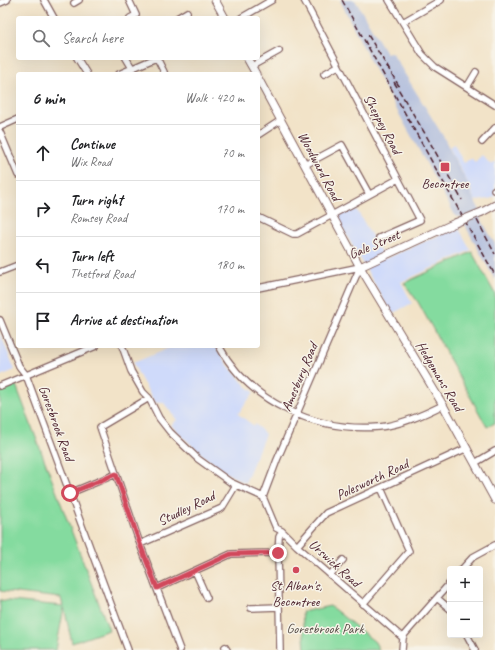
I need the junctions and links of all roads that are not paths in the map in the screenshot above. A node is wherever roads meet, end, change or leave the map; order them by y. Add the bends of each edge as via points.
1 (7, 0) edge
2 (44, 0) edge
3 (129, 0) edge
4 (215, 0) edge
5 (272, 0) edge
6 (304, 0) edge
7 (389, 0) edge
8 (441, 0) edge
9 (0, 3) edge
10 (187, 12) dead end
11 (53, 16) edge
12 (134, 16) edge
13 (181, 16) edge
14 (224, 16) edge
15 (244, 16) edge
16 (403, 22) junction
17 (279, 51) dead end
18 (78, 60) edge
19 (127, 60) edge
20 (151, 60) edge
21 (157, 60) edge
22 (248, 60) edge
23 (252, 66) junction
24 (338, 66) junction
25 (132, 68) junction
26 (86, 72) edge
27 (123, 72) edge
28 (164, 72) dead end
29 (255, 72) edge
30 (476, 72) dead end
31 (324, 74) dead end
32 (260, 82) edge
33 (467, 87) junction
34 (495, 105) edge
35 (16, 120) edge
36 (280, 120) junction
37 (0, 127) edge
38 (495, 128) edge
39 (0, 132) edge
40 (260, 134) edge
41 (482, 142) dead end
42 (304, 165) junction
43 (16, 170) edge
44 (398, 179) junction
45 (369, 194) junction
46 (495, 205) edge
47 (331, 214) junction
48 (260, 218) edge
49 (379, 238) dead end
50 (16, 266) edge
51 (360, 268) junction
52 (0, 272) edge
53 (260, 288) edge
54 (0, 320) edge
55 (91, 348) edge
56 (123, 348) edge
57 (220, 348) edge
58 (26, 376) junction
59 (0, 386) edge
60 (149, 398) junction
61 (443, 405) junction
62 (296, 415) junction
63 (467, 448) junction
64 (495, 451) edge
65 (475, 463) junction
66 (116, 474) junction
67 (236, 485) junction
68 (381, 488) junction
69 (70, 493) junction
70 (263, 497) junction
71 (495, 500) edge
72 (282, 530) junction
73 (140, 544) junction
74 (495, 545) edge
75 (297, 546) junction
76 (278, 553) junction
77 (343, 560) dead end
78 (465, 566) edge
79 (195, 571) junction
80 (330, 575) junction
81 (447, 586) edge
82 (157, 588) junction
83 (207, 598) dead end
84 (437, 598) junction
85 (363, 604) junction
86 (447, 606) edge
87 (279, 607) junction
88 (251, 608) dead end
89 (403, 638) junction
90 (468, 638) edge
91 (128, 650) edge
92 (180, 650) edge
93 (280, 650) edge
94 (402, 650) edge
95 (475, 650) edge

1 - 9 street
2 - 11 street
3 - 12 street via 136,15
4 - 14 street
5 - 15 street
6 - 24 street, Sheppey Road
7 - 16 street
8 - 16 street
10 - 13 street
16 - 33 street via 422,54 435,67
17 - 23 street
18 - 26 street
19 - 25 street
20 - 25 street
21 - 28 street
22 - 23 street
23 - 29 street
24 - 31 street
24 - 44 street, Sheppey Road
25 - 27 street
30 - 33 street
32 - 36 street, Woodward Road
33 - 34 street
35 - 37 street
36 - 40 street
36 - 42 street, Woodward Road
38 - 41 street
39 - 43 street
42 - 45 street via 342,145
42 - 47 street, Woodward Road
44 - 45 street
44 - 49 street, Sheppey Road via 420,220
45 - 47 street
46 - 51 street, Gale Street, bridge
47 - 48 street via 297,234
47 - 51 street, Woodward Road
50 - 52 street
51 - 53 street, Gale Street
51 - 61 street, Hedgemans Road
51 - 62 street, Amesbury Road
54 - 58 street, Goresbrook Road via 19,366
55 - 58 street
56 - 60 street via 142,392
57 - 62 street via 234,369 258,392
58 - 59 street
58 - 69 street, Goresbrook Road
60 - 66 street via 100,427
60 - 67 street via 159,418 170,432 198,459
61 - 62 street via 425,414 380,427 346,427
61 - 63 street, Hedgemans Road
62 - 70 street, Amesbury Road
63 - 65 street, Hedgemans Road
63 - 68 street, Polesworth Road
64 - 65 street
65 - 71 street, Hedgemans Road
66 - 69 street
66 - 73 street
67 - 70 street
67 - 73 street, Studley Road via 222,508
68 - 75 street, Polesworth Road via 326,513
68 - 85 street via 409,551
69 - 91 street, Goresbrook Road
70 - 72 street, Urswick Road via 276,528
72 - 75 street, Urswick Road
72 - 76 street
73 - 82 street
74 - 78 street via 473,557
75 - 80 street, Urswick Road
76 - 79 street via 231,554
76 - 87 street
77 - 80 street
79 - 82 street
79 - 83 street
80 - 85 street, Urswick Road
81 - 84 street
82 - 92 street
84 - 86 street
84 - 89 street
85 - 89 street, Urswick Road
87 - 88 street
87 - 93 street
89 - 94 street
90 - 95 street

